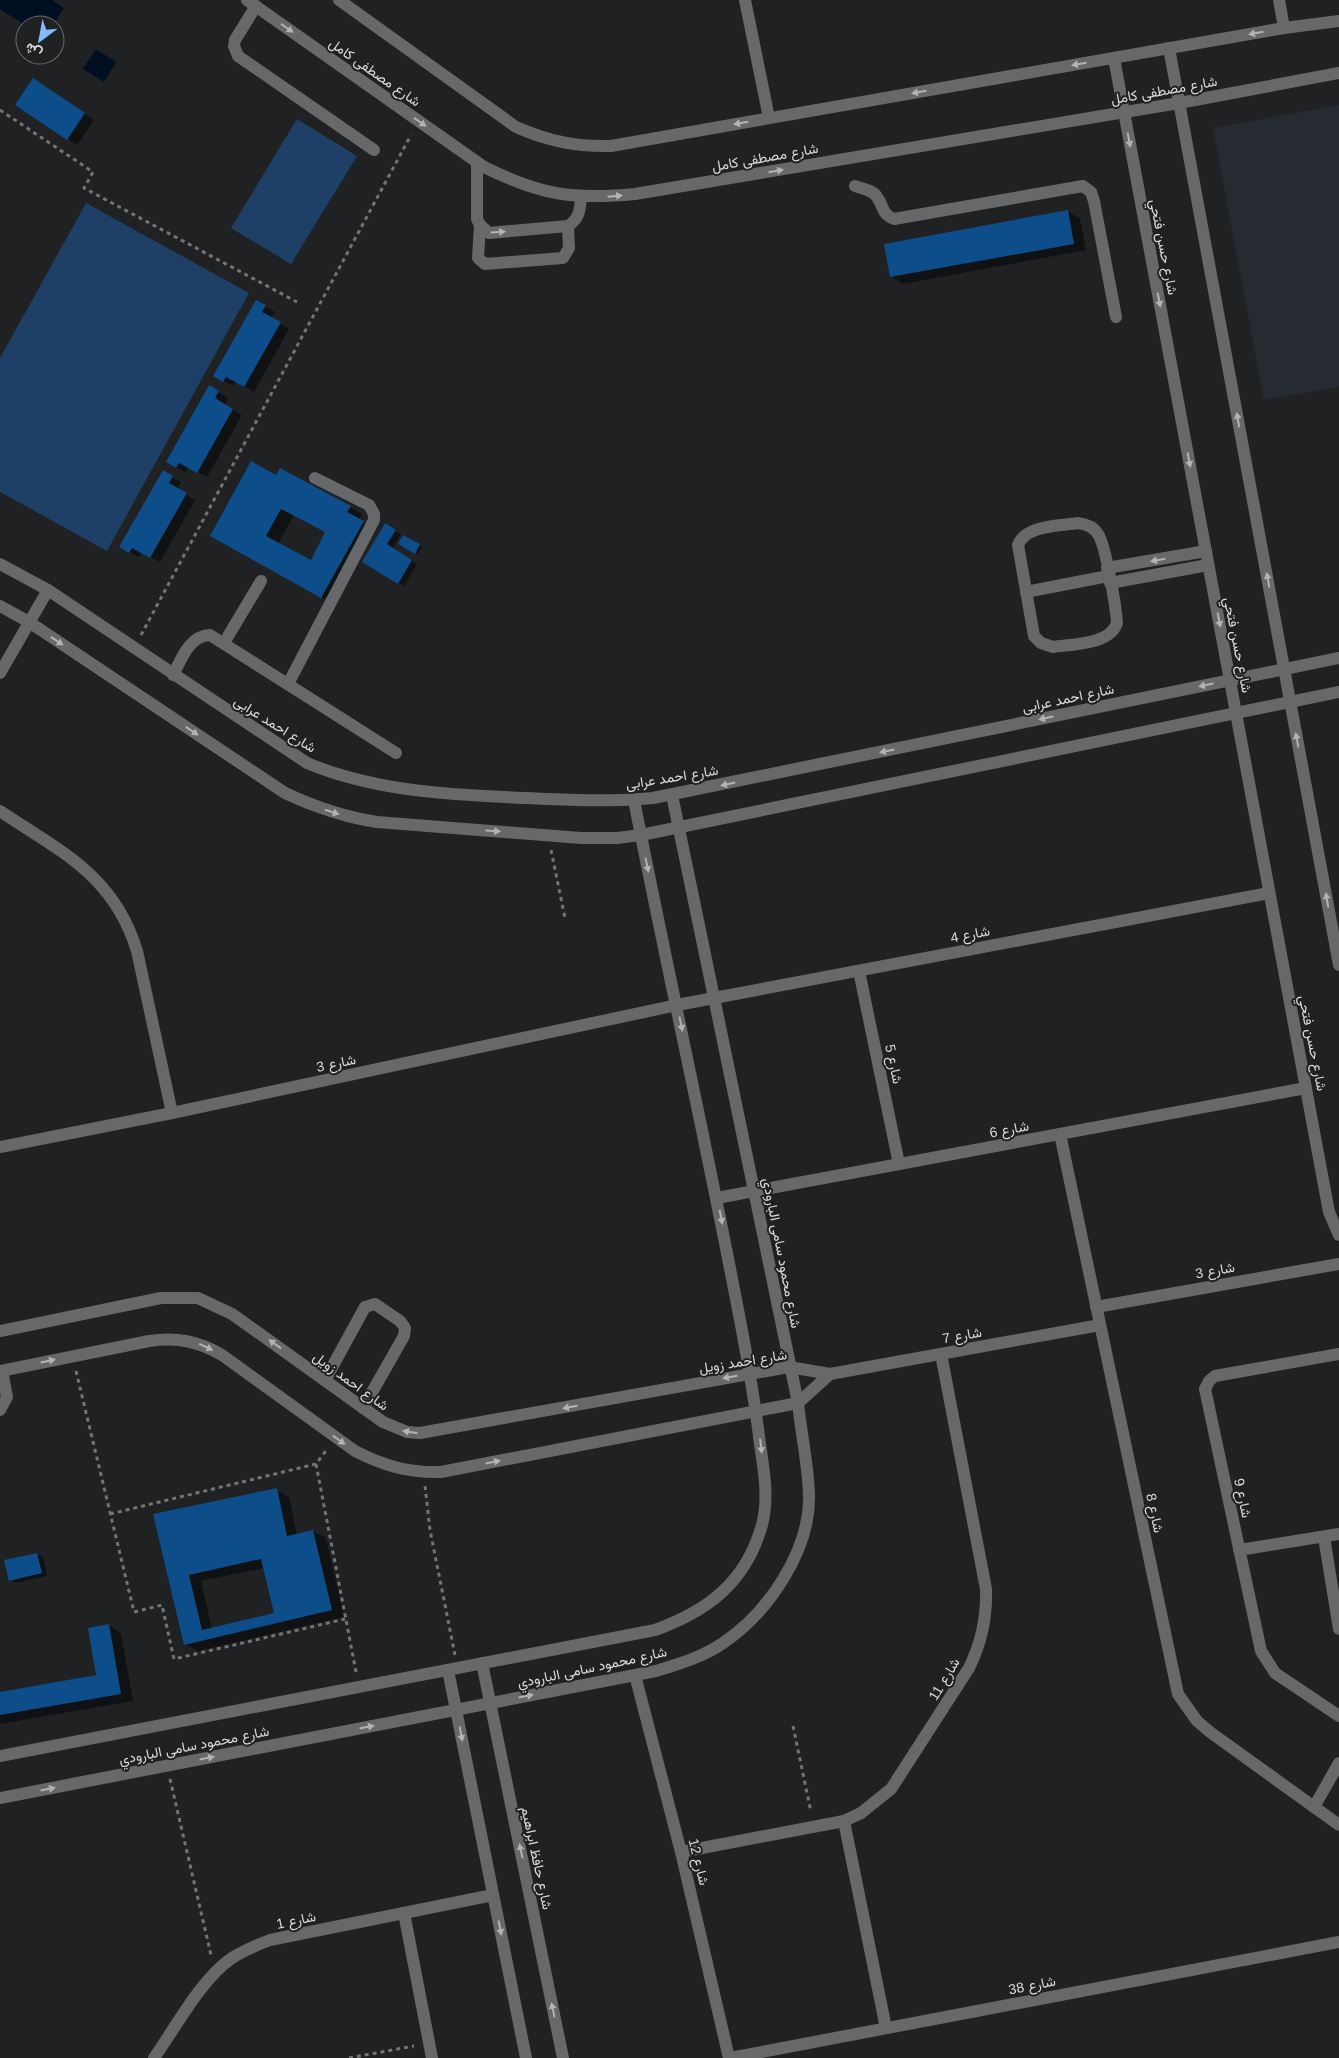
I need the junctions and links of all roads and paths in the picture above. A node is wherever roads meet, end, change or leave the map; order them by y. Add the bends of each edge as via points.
1 (339, 0) edge
2 (745, 0) edge
3 (1279, 0) edge
4 (252, 3) edge
5 (1339, 21) edge
6 (1284, 28) junction
7 (1169, 48) junction
8 (1114, 58) junction
9 (1339, 73) edge
10 (1179, 103) junction
11 (0, 110) edge
12 (1124, 112) junction
13 (769, 118) junction
14 (419, 121) junction
15 (374, 150) dead end
16 (477, 163) junction
17 (855, 186) dead end
18 (581, 196) junction
19 (480, 225) junction
20 (568, 226) junction
21 (296, 302) dead end
22 (1116, 317) dead end
23 (315, 478) dead end
24 (1206, 551) junction
25 (0, 564) edge
26 (1208, 565) junction
27 (1108, 576) junction
28 (261, 581) dead end
29 (48, 590) junction
30 (1026, 592) junction
31 (0, 606) edge
32 (29, 622) junction
33 (224, 643) junction
34 (133, 649) junction
35 (1339, 658) edge
36 (1284, 669) junction
37 (0, 673) edge
38 (172, 674) junction
39 (1230, 680) junction
40 (288, 684) junction
41 (1339, 692) edge
42 (1290, 702) junction
43 (1236, 713) junction
44 (396, 752) dead end
45 (672, 795) junction
46 (634, 800) junction
47 (0, 811) edge
48 (678, 827) junction
49 (641, 835) junction
50 (548, 836) junction
51 (1270, 893) junction
52 (565, 918) dead end
53 (1339, 965) edge
54 (859, 971) junction
55 (714, 998) junction
56 (677, 1005) junction
57 (1306, 1088) junction
58 (172, 1113) junction
59 (1060, 1134) junction
60 (0, 1147) edge
61 (899, 1164) junction
62 (754, 1191) junction
63 (717, 1198) junction
64 (1339, 1235) edge
65 (1339, 1264) edge
66 (1096, 1307) junction
67 (1100, 1325) junction
68 (0, 1331) edge
69 (941, 1354) junction
70 (1339, 1354) edge
71 (72, 1356) junction
72 (790, 1366) junction
73 (1, 1371) edge
74 (750, 1374) junction
75 (830, 1374) junction
76 (325, 1380) junction
77 (798, 1403) junction
78 (363, 1408) junction
79 (0, 1410) edge
80 (756, 1411) junction
81 (423, 1473) junction
82 (110, 1514) junction
83 (1339, 1534) edge
84 (1324, 1536) junction
85 (1239, 1550) junction
86 (345, 1619) junction
87 (1339, 1629) edge
88 (482, 1663) junction
89 (453, 1669) junction
90 (635, 1675) junction
91 (359, 1687) junction
92 (490, 1703) junction
93 (456, 1710) junction
94 (1339, 1716) edge
95 (793, 1726) dead end
96 (0, 1756) edge
97 (1339, 1763) edge
98 (167, 1766) junction
99 (0, 1798) edge
100 (1314, 1807) junction
101 (844, 1822) junction
102 (1339, 1825) edge
103 (815, 1827) junction
104 (681, 1852) junction
105 (494, 1895) junction
106 (404, 1913) junction
107 (1338, 1940) edge
108 (215, 1973) junction
109 (886, 2028) junction
110 (430, 2044) junction
111 (154, 2058) edge
112 (350, 2058) edge
113 (432, 2058) edge
114 (526, 2058) edge
115 (563, 2058) edge
116 (729, 2058) edge

13 -> 1 street via 612,146 562,144 516,127
2 - 13 street
3 - 6 street
4 -> 14 street, شارع مصطفى كامل
4 - 15 street via 234,40 238,56
5 - 6 street
6 -> 7 street
7 - 8 street
7 - 10 street
8 - 12 street, شارع حسن فتحي
8 -> 13 street
9 - 10 street, شارع مصطفى كامل
10 - 12 street, شارع مصطفى كامل
36 -> 10 street
11 - 21 path via 93,172 84,188
18 -> 12 street, شارع مصطفى كامل via 596,198 635,194
12 -> 24 street, شارع حسن فتحي
14 -> 16 street, شارع مصطفى كامل
14 - 34 path
16 - 18 street, شارع مصطفى كامل via 520,184 557,194
16 - 19 street
17 - 22 street via 878,197 883,212 894,219 1083,186 1091,192 1094,201
18 - 20 street via 580,213
19 -> 20 street via 489,233
19 - 20 street via 478,258 485,264 563,258 569,251
23 - 40 street via 369,505 374,520
24 - 26 street, شارع حسن فتحي
24 -> 27 street
25 - 29 street, شارع احمد عرابى
26 - 27 street
26 -> 39 street, شارع حسن فتحي
27 - 30 street
27 - 30 street via 1098,534 1087,524 1032,531 1020,538 1018,545
27 - 30 street via 1117,623 1110,635 1104,638 1053,647 1042,643 1034,636
28 - 33 street
29 - 32 street
29 - 34 street, شارع احمد عرابى
31 - 32 street
32 - 37 street
32 -> 50 street via 285,792 307,803 352,818 376,822
33 - 38 street via 210,635 194,639
33 - 40 street
34 - 38 street, شارع احمد عرابى
35 - 36 street, شارع احمد عرابى
36 - 39 street, شارع احمد عرابى
36 - 42 street
38 - 46 street, شارع احمد عرابى via 307,763 355,780 484,796
39 - 43 street, شارع حسن فتحي
39 -> 45 street, شارع احمد عرابى
40 - 44 street
41 - 42 street
42 - 43 street
53 -> 42 street
43 - 48 street
43 - 51 street, شارع حسن فتحي
45 - 46 street, شارع احمد عرابى
45 - 48 street, شارع محمود سامى البارودي
46 - 49 street, شارع محمود سامى البارودي
47 - 58 street via 94,876 121,910 137,951
48 - 49 street
48 - 55 street, شارع محمود سامى البارودي
49 - 50 street via 601,838
49 -> 56 street, شارع محمود سامى البارودي
50 - 52 path
51 - 54 street, شارع 4
51 - 57 street, شارع حسن فتحي
54 - 55 street, شارع 4
54 - 61 street, شارع 5
55 - 56 street, شارع 4
55 - 62 street, شارع محمود سامى البارودي
56 - 58 street, شارع 3
56 -> 63 street, شارع محمود سامى البارودي
57 - 59 street, شارع 6
57 - 64 street, شارع حسن فتحي via 1329,1212
58 - 60 street, شارع 3
59 - 61 street, شارع 6
59 - 66 street, شارع 8
61 - 62 street, شارع 6
62 - 63 street, شارع 6
62 - 72 street, شارع محمود سامى البارودي
63 -> 74 street, شارع محمود سامى البارودي
65 - 66 street, شارع 3
66 - 67 street, شارع 8
67 - 69 street, شارع 7
67 - 100 street, شارع 8 via 1178,1694 1197,1722
76 -> 68 street, شارع احمد زويل via 232,1314 198,1298 161,1298
69 - 75 street, شارع 7
69 - 101 street, شارع 11 via 986,1589 984,1630 969,1668 892,1789 861,1814
70 - 85 street, شارع 9 via 1223,1374 1208,1382 1206,1398
73 -> 71 street
71 -> 81 street via 168,1338 206,1345 355,1451 376,1462
71 - 82 path
72 - 74 street, شارع احمد زويل
72 - 75 street, شارع احمد زويل
72 - 77 street, شارع محمود سامى البارودي
73 - 79 street via 7,1397
74 -> 78 street, شارع احمد زويل via 420,1434 395,1428
74 - 80 street, شارع محمود سامى البارودي
75 - 77 street
76 - 78 street, شارع احمد زويل
76 - 78 street via 365,1307 375,1304 400,1321 405,1328 404,1336
77 - 80 street
77 - 90 street, شارع محمود سامى البارودي via 809,1495 804,1530 792,1564 774,1594 750,1622 722,1644 691,1660
81 -> 80 street
80 -> 88 street, شارع محمود سامى البارودي via 767,1492 762,1524 747,1560 734,1580 712,1602 685,1619 655,1630
81 - 89 path
82 - 86 path via 134,1612 162,1605 174,1658
82 - 86 path via 316,1464
83 - 84 street
84 - 85 street
84 - 87 street
85 - 94 street, شارع 9 via 1261,1651 1267,1663 1285,1681
86 - 91 path
88 - 89 street, شارع محمود سامى البارودي
88 - 92 street, شارع حافظ ابراهيم
89 - 91 street, شارع محمود سامى البارودي
89 - 93 street
92 -> 90 street, شارع محمود سامى البارودي
90 - 104 street, شارع 12
91 - 96 street, شارع محمود سامى البارودي
92 - 93 street, شارع محمود سامى البارودي
115 -> 92 street, شارع حافظ ابراهيم
98 -> 93 street, شارع محمود سامى البارودي
93 -> 105 street
95 - 103 path
97 - 100 street
99 -> 98 street, شارع محمود سامى البارودي
98 - 108 path
100 - 102 street, شارع 8
101 - 103 street, شارع 11
101 - 109 street
103 - 104 street, شارع 11
104 - 116 street, شارع 12
105 - 106 street, شارع 1
105 -> 114 street
106 - 108 street, شارع 1 via 270,1940 231,1958
106 - 110 street
107 - 109 street, شارع 38
108 - 111 street, شارع 1
109 - 116 street, شارع 38
110 - 112 path
110 - 113 street

